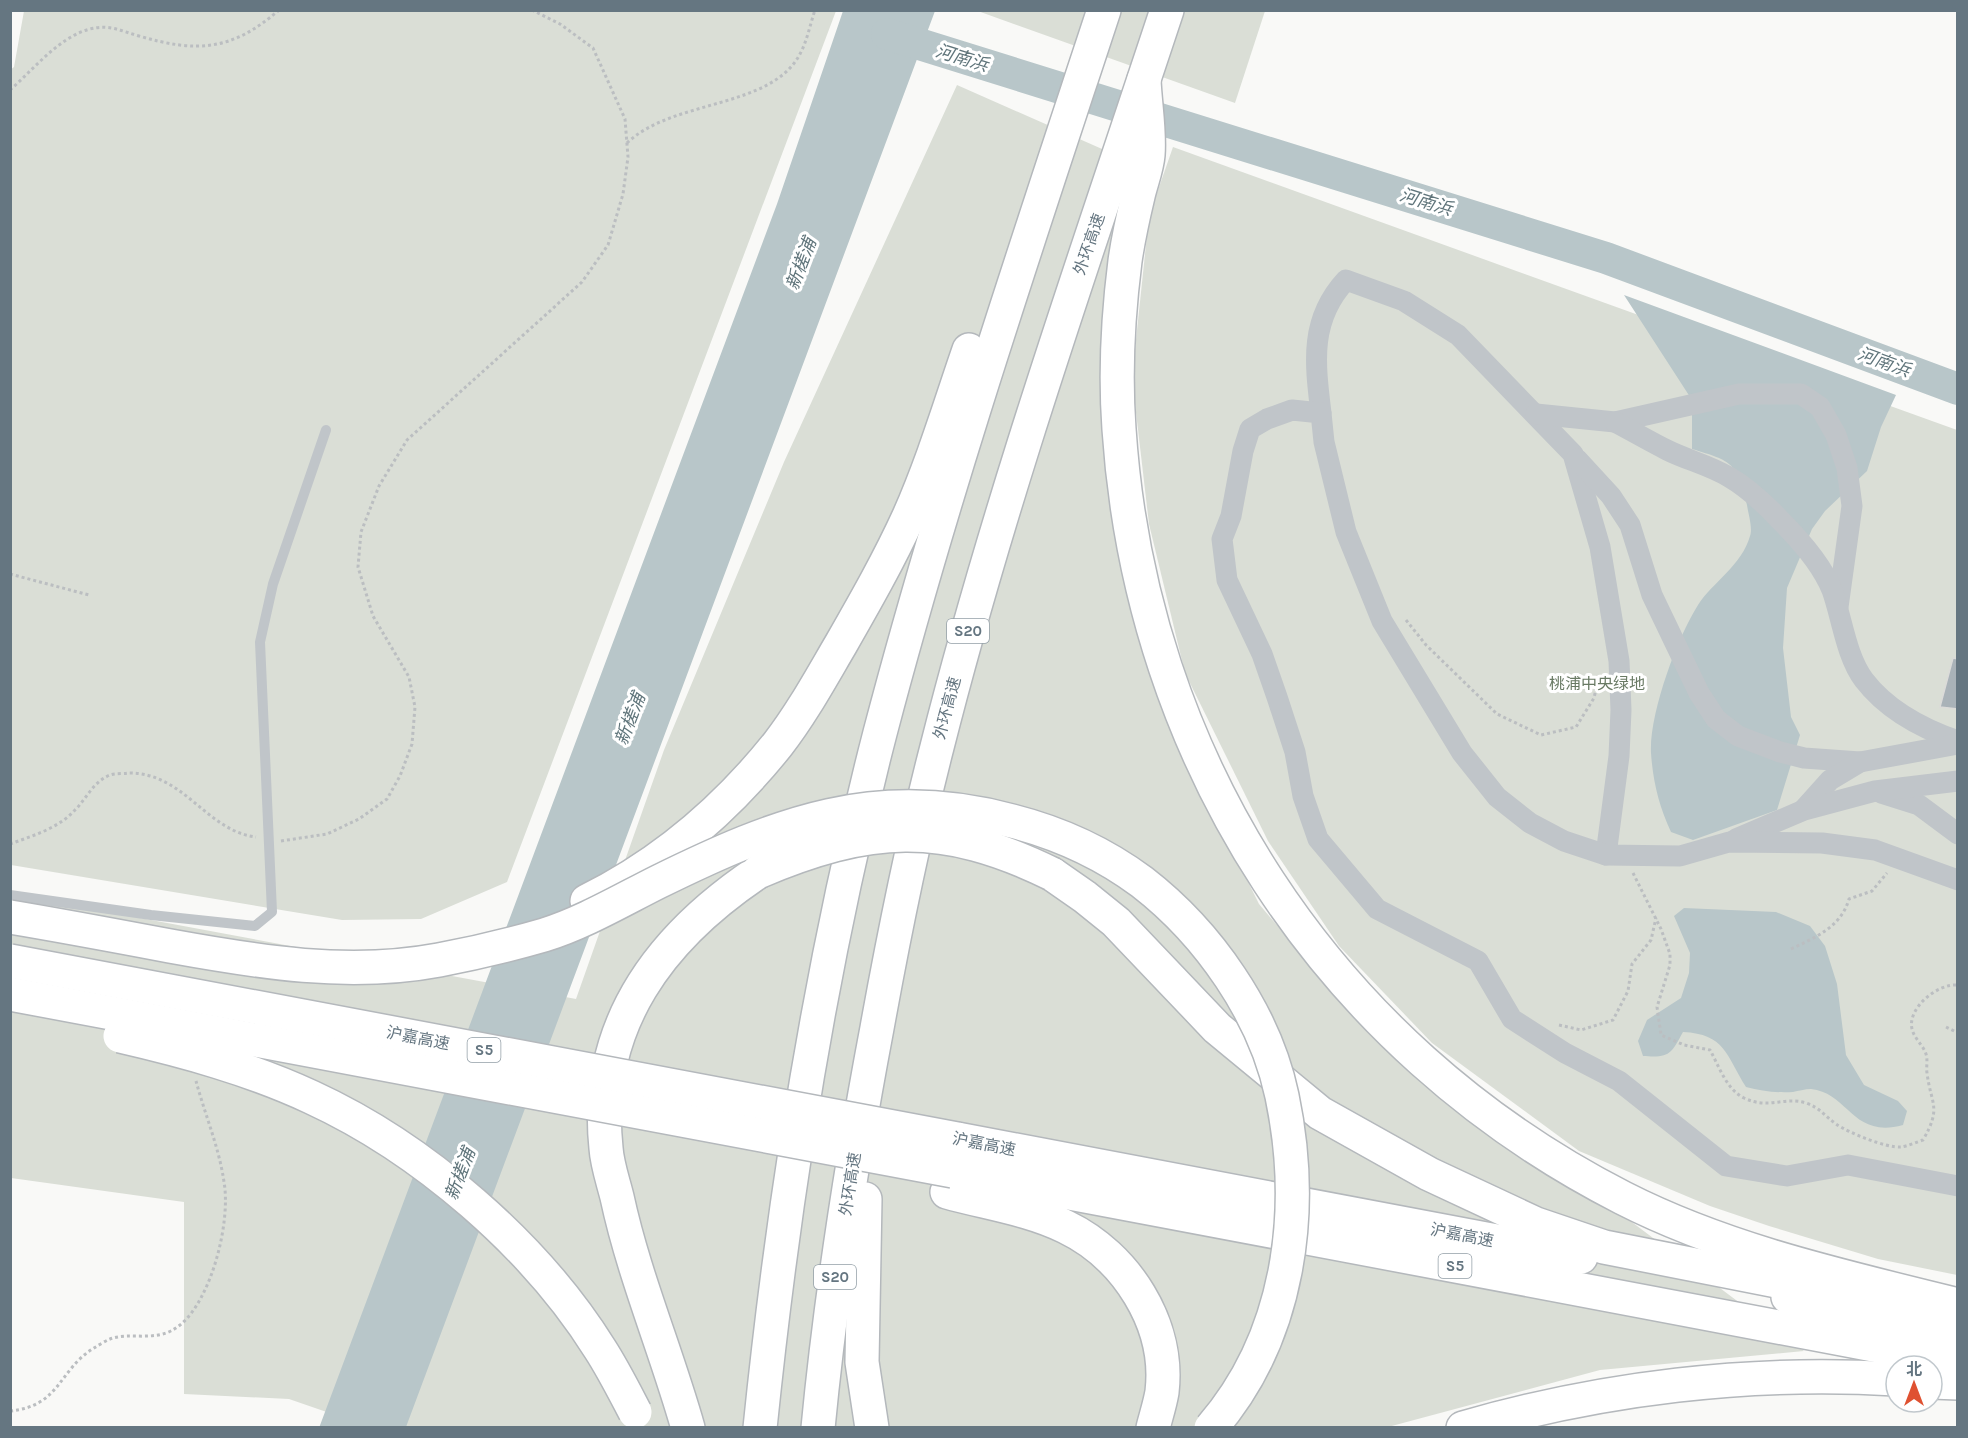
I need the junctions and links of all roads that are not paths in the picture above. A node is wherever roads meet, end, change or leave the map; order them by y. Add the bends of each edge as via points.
1 (1086, 10) edge
2 (1104, 10) edge
3 (1167, 10) edge
4 (1079, 59) junction
5 (1056, 125) junction
6 (1135, 151) junction
7 (1321, 413) junction
8 (1536, 414) junction
9 (1615, 422) junction
10 (326, 430) dead end
11 (1573, 454) junction
12 (1838, 607) junction
13 (1958, 743) edge
14 (1860, 762) junction
15 (1958, 781) edge
16 (1875, 790) junction
17 (1804, 810) junction
18 (1958, 834) edge
19 (1729, 842) junction
20 (1615, 855) junction
21 (1958, 880) edge
22 (10, 895) edge
23 (10, 917) edge
24 (500, 945) junction
25 (10, 961) edge
26 (10, 994) edge
27 (10, 1010) edge
28 (858, 1128) junction
29 (950, 1182) junction
30 (1958, 1186) edge
31 (1958, 1305) edge
32 (1958, 1316) edge
33 (1958, 1329) edge
34 (1958, 1361) edge
35 (1884, 1379) edge
36 (639, 1420) edge
37 (688, 1428) edge
38 (760, 1428) edge
39 (818, 1428) edge
40 (872, 1428) edge
41 (1153, 1428) edge
42 (1211, 1428) edge
43 (1463, 1428) edge

1 - 4 highway
2 - 4 highway
3 - 6 highway via 1144,80
4 - 5 highway
5 - 24 highway, bridge via 909,515 877,581 807,702 778,743 730,798 677,846 612,889
5 - 38 highway via 927,560 834,931 773,1306
6 - 28 highway, 外环高速 / S20 via 1049,362 984,574 939,738 893,939
6 - 31 highway via 1119,335 1119,426 1127,517 1147,607 1174,696 1211,782 1255,863 1309,942 1377,1020 1455,1089 1540,1151 1624,1199 1715,1238
7 - 8 street via 1315,363 1317,333 1335,291 1346,280 1404,301 1458,335
7 - 20 street via 1324,442 1346,532 1364,581 1382,621 1462,753 1497,797 1530,823 1564,841
7 - 30 street via 1293,410 1250,429 1232,516 1222,539 1227,580 1262,654 1295,752 1303,796 1318,839 1377,909 1478,961 1512,1019 1619,1081 1726,1166 1787,1176 1848,1165
8 - 9 street
8 - 11 street
9 - 12 street via 1668,451 1706,464 1731,478 1782,522 1815,561
9 - 12 street via 1738,394 1801,394 1820,407 1836,435 1847,468 1852,506
10 - 22 lane via 273,584 260,642 272,912 255,926
11 - 14 street via 1611,496 1630,525 1652,595 1699,693 1716,719 1738,736 1764,747 1804,758
11 - 20 street via 1600,547 1619,661 1621,710
12 - 13 street via 1863,679 1887,703 1923,729
13 - 14 street
14 - 17 street via 1830,780
15 - 16 street
16 - 17 street
16 - 18 street via 1919,805
17 - 19 street
19 - 20 street via 1680,856
19 - 21 street via 1822,843 1875,850
23 - 24 highway, bridge via 246,960 308,966 372,968 437,961
24 - 42 highway, bridge via 546,934 756,836 816,816 872,808 935,806 988,814 1051,831 1116,863 1168,903 1214,956 1251,1011 1278,1076 1291,1141 1294,1208 1283,1288 1260,1352
25 - 33 highway, 沪嘉高速 / S5, bridge
26 - 29 highway, 沪嘉高速 / S5, bridge via 597,1104
27 - 36 highway, bridge via 237,1068 312,1097 391,1142 456,1189 511,1239 560,1293 599,1348
28 - 39 highway, 外环高速 / S20 via 829,1316
28 - 40 highway via 866,1168 862,1362
29 - 34 highway, 沪嘉高速 / S5
29 - 41 highway via 1067,1227 1100,1248 1128,1276 1149,1310 1160,1350 1162,1391
32 - 37 highway, bridge via 1604,1247 1536,1224 1429,1174 1320,1113 1217,1028 1116,922 1052,874 1012,855 969,842 928,835 889,836 843,841 804,853 758,872 720,898 648,974 619,1030 607,1089 606,1148 629,1251 674,1376
35 - 43 highway via 1792,1378 1668,1387 1526,1411

